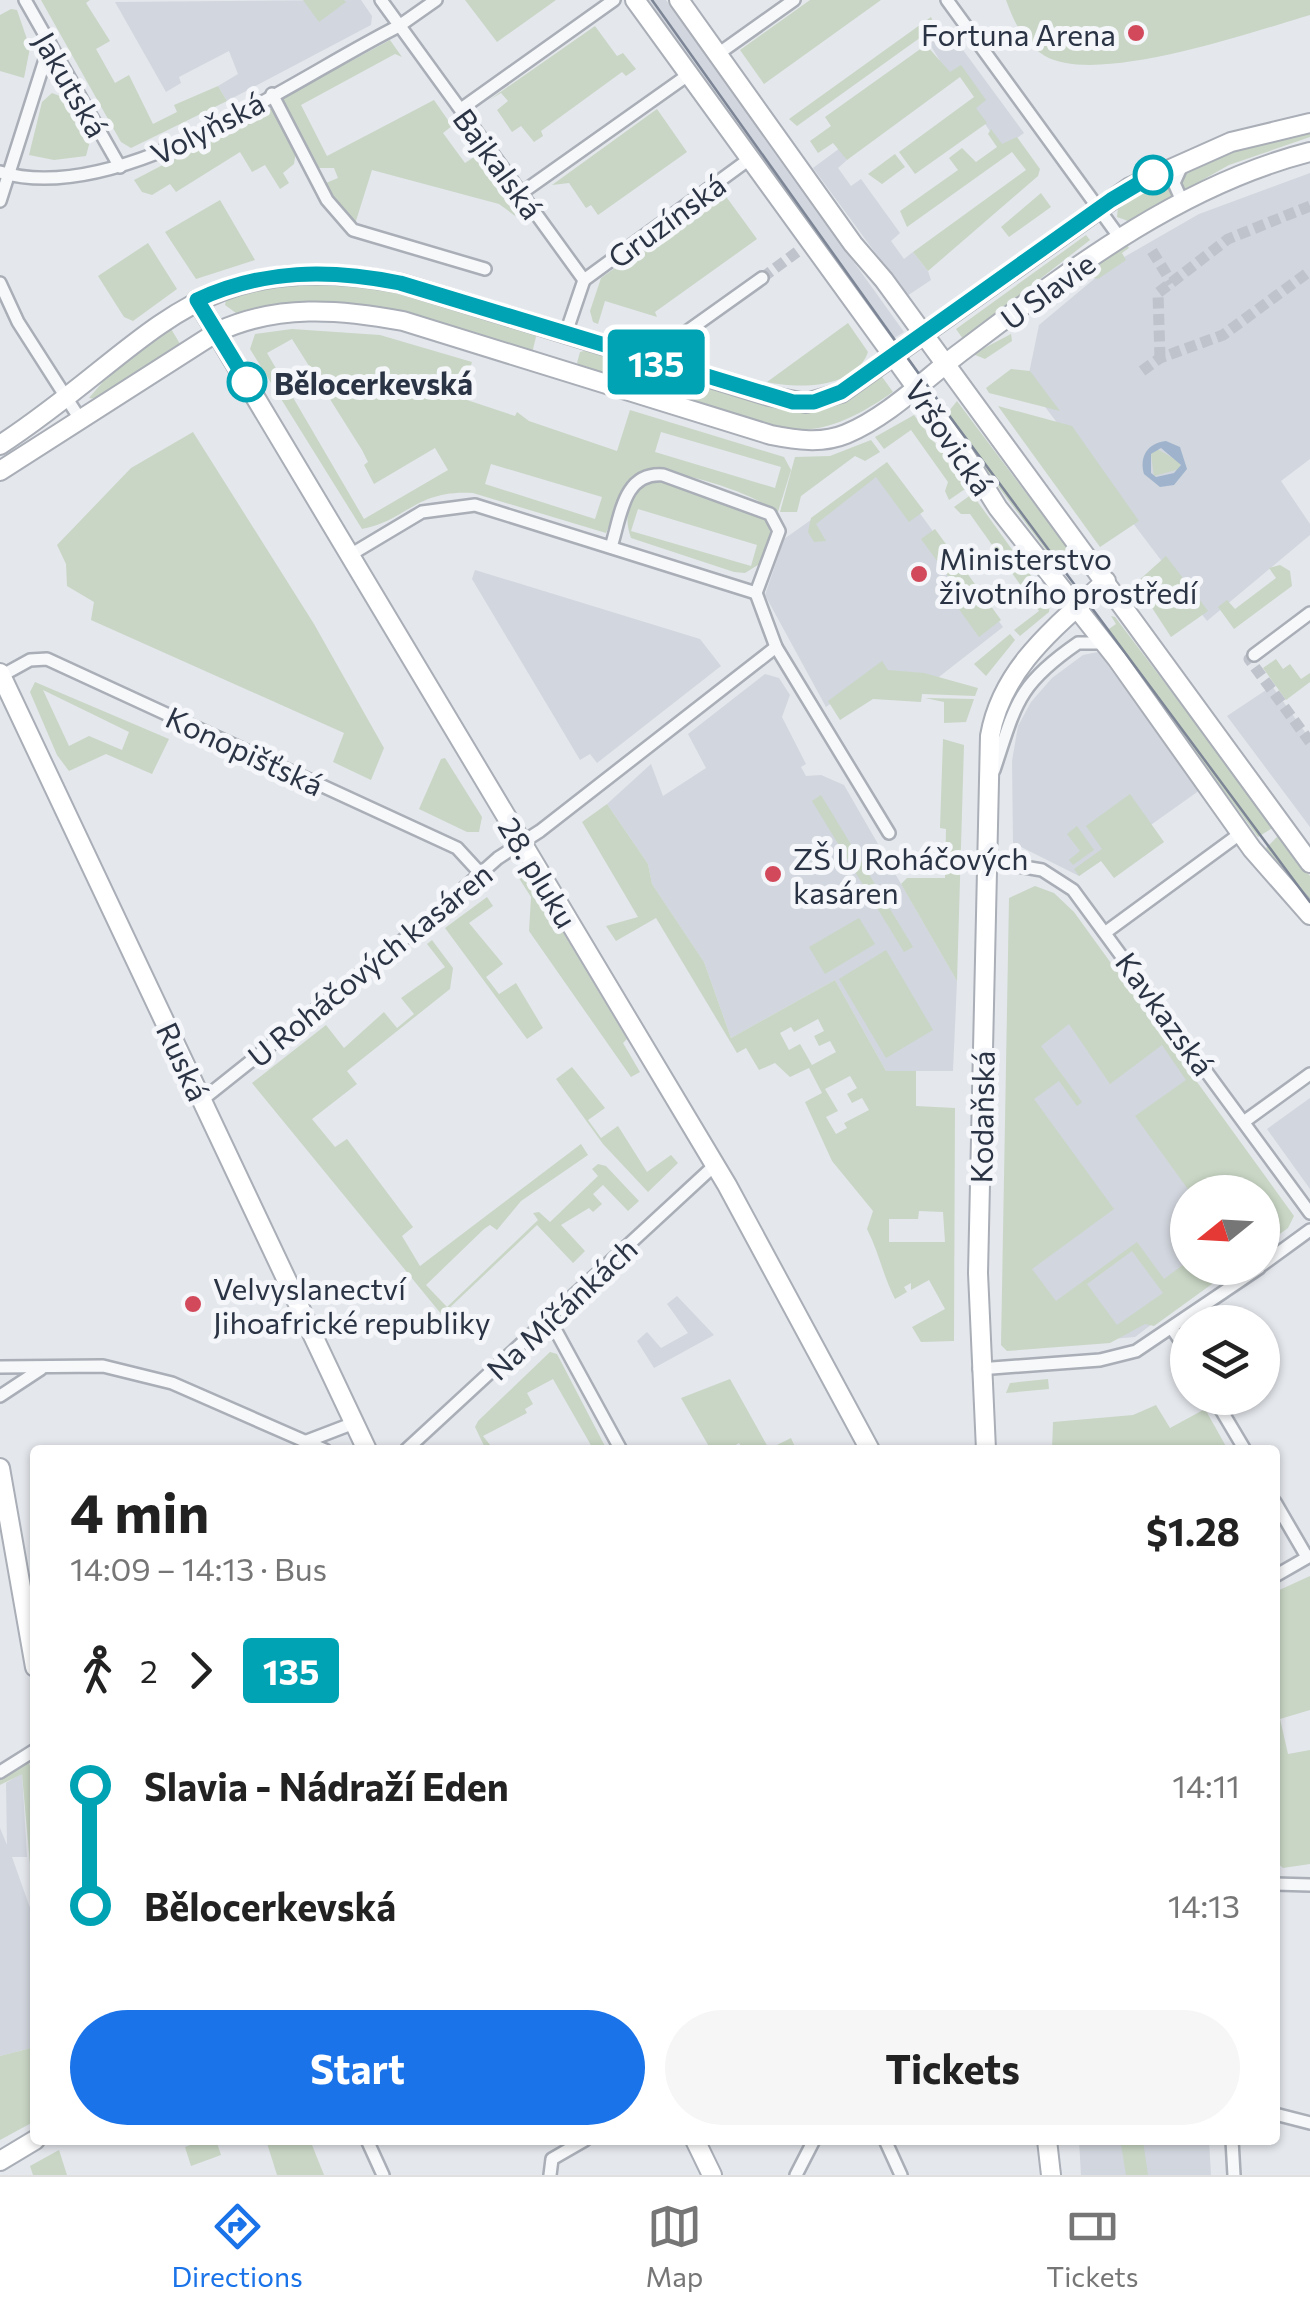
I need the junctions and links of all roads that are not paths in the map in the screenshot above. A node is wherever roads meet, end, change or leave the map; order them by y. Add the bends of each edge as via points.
1 (25, 0) edge
2 (381, 0) edge
3 (436, 0) edge
4 (614, 0) edge
5 (635, 0) edge
6 (679, 0) edge
7 (794, 0) edge
8 (947, 0) edge
9 (400, 26) junction
10 (50, 44) junction
11 (718, 54) junction
12 (688, 75) junction
13 (272, 94) junction
14 (461, 109) junction
15 (1310, 123) edge
16 (1310, 152) edge
17 (748, 160) junction
18 (1185, 160) junction
19 (120, 167) junction
20 (4, 173) edge
21 (520, 194) junction
22 (0, 201) edge
23 (1182, 201) junction
24 (1098, 209) junction
25 (1120, 238) junction
26 (486, 269) dead end
27 (762, 278) tunnel mouth
28 (584, 280) junction
29 (0, 283) edge
30 (197, 300) junction
31 (217, 332) junction
32 (566, 334) junction
33 (925, 336) junction
34 (894, 356) junction
35 (944, 365) junction
36 (672, 366) junction
37 (916, 387) junction
38 (68, 398) junction
39 (661, 401) junction
40 (80, 419) junction
41 (0, 445) edge
42 (0, 471) edge
43 (611, 547) junction
44 (350, 555) junction
45 (1106, 581) junction
46 (756, 593) junction
47 (1076, 609) junction
48 (1310, 614) edge
49 (1104, 643) junction
50 (776, 647) junction
51 (1254, 655) dead end
52 (1, 675) edge
53 (6, 700) edge
54 (990, 783) junction
55 (889, 833) dead end
56 (1241, 833) junction
57 (522, 843) junction
58 (988, 861) junction
59 (1310, 862) edge
60 (480, 874) junction
61 (1310, 915) edge
62 (1106, 932) junction
63 (1305, 1078) edge
64 (202, 1100) junction
65 (1245, 1121) junction
66 (715, 1165) junction
67 (1310, 1213) edge
68 (1310, 1230) edge
69 (1280, 1252) edge
70 (1235, 1285) edge
71 (1207, 1305) edge
72 (550, 1320) junction
73 (1170, 1332) edge
74 (0, 1367) edge
75 (41, 1368) junction
76 (979, 1369) junction
77 (0, 1396) edge
78 (1224, 1415) edge
79 (354, 1422) junction
80 (307, 1441) junction
81 (315, 1445) edge
82 (365, 1445) edge
83 (412, 1445) edge
84 (618, 1445) edge
85 (867, 1445) edge
86 (986, 1445) edge
87 (1242, 1445) edge
88 (0, 1468) edge
89 (1280, 1510) edge
90 (1309, 1557) edge
91 (1280, 1573) edge
92 (30, 1639) edge
93 (30, 1753) edge
94 (0, 1772) edge
95 (1280, 1884) edge
96 (1310, 1885) edge
97 (1280, 2115) edge
98 (1310, 2123) edge
99 (30, 2143) edge
100 (370, 2145) edge
101 (576, 2145) edge
102 (697, 2145) edge
103 (811, 2145) edge
104 (887, 2145) edge
105 (1048, 2145) edge
106 (1232, 2145) edge
107 (0, 2162) edge
108 (384, 2175) edge
109 (550, 2175) edge
110 (712, 2175) edge
111 (796, 2175) edge
112 (901, 2175) edge
113 (1051, 2175) edge
114 (1234, 2175) edge

1 - 10 street, Jakutská
2 - 9 street, Bajkalská
3 - 9 street, Volyňská
4 - 14 street
5 - 12 main road, Vršovická
6 - 11 main road, Vršovická
7 - 11 street
8 - 24 street
9 - 13 street, Volyňská
9 - 14 street, Bajkalská
10 - 19 street, Jakutská
10 - 20 street
11 - 33 main road, Vršovická
12 - 17 main road, Vršovická
12 - 21 street
13 - 19 street, Volyňská
13 - 26 street via 327,200 353,230
14 - 21 street, Bajkalská
15 - 18 main road, U Slavie
16 - 23 main road, U Slavie
17 - 28 street, Gruzínská
17 - 34 main road, Vršovická via 804,247
18 - 23 street via 1174,183
18 - 24 main road, U Slavie
19 - 20 street, Volyňská via 42,179
20 - 22 street
21 - 28 street, Bajkalská
23 - 25 main road, U Slavie
24 - 25 street
24 - 33 main road, U Slavie
25 - 35 main road, U Slavie
27 - 36 street via 682,335
28 - 32 street
29 - 38 street
30 - 31 main road, 28. pluku
30 - 32 main road via 263,276 340,274 400,283
30 - 38 main road
31 - 39 main road via 275,313 372,316
31 - 40 main road
31 - 44 main road, 28. pluku
32 - 36 main road
33 - 34 main road, U Slavie
33 - 35 main road, Vršovická
34 - 36 main road via 841,392 806,402
34 - 37 main road, Vršovická
35 - 37 main road, U Slavie
35 - 45 main road, Vršovická
36 - 39 street
37 - 39 main road via 854,430 819,440 771,435
37 - 47 main road, Vršovická
38 - 40 street
38 - 41 main road
40 - 42 main road
43 - 44 street via 490,508 456,504 422,512
43 - 46 street
43 - 46 street via 630,488 645,474 663,475 770,514 779,531
44 - 57 main road, 28. pluku
45 - 47 main road, Kodaňská
45 - 59 main road, Vršovická
46 - 50 street
47 - 49 main road, Vršovická
47 - 54 main road, Kodaňská via 1038,644 1003,692 990,736
48 - 51 street
49 - 54 street, Kodaňská via 1078,643 1030,683 1008,718
49 - 56 main road, Vršovická
50 - 55 street
50 - 57 street, U Roháčových kasáren
52 - 53 main road, Ruská
52 - 60 street, Konopišťská via 47,659 457,848
53 - 64 main road, Ruská
54 - 58 main road, Kodaňská
56 - 61 main road, Vršovická
56 - 62 street
57 - 60 street, U Roháčových kasáren
57 - 66 main road, 28. pluku
58 - 62 street, Kavkazská via 1059,878
58 - 76 main road, Kodaňská
60 - 64 street, U Roháčových kasáren
62 - 65 street, Kavkazská
63 - 65 street
64 - 79 main road, Ruská
65 - 67 street, Kavkazská
66 - 72 street, Na Míčánkách
66 - 85 main road, 28. pluku
68 - 69 street
70 - 71 street
72 - 83 street, Na Míčánkách
72 - 84 street
73 - 76 street via 1113,1358
74 - 75 street
75 - 77 street
75 - 80 street via 103,1366 172,1383
76 - 86 main road, Kodaňská
78 - 87 street
79 - 80 street
79 - 82 main road, Ruská
80 - 81 street
88 - 92 main road
89 - 90 street
90 - 91 street
93 - 94 street
95 - 96 street
97 - 98 street
99 - 107 main road
100 - 108 street
101 - 109 street via 552,2159
102 - 110 main road
103 - 111 street
104 - 112 street
105 - 113 main road
106 - 114 street

